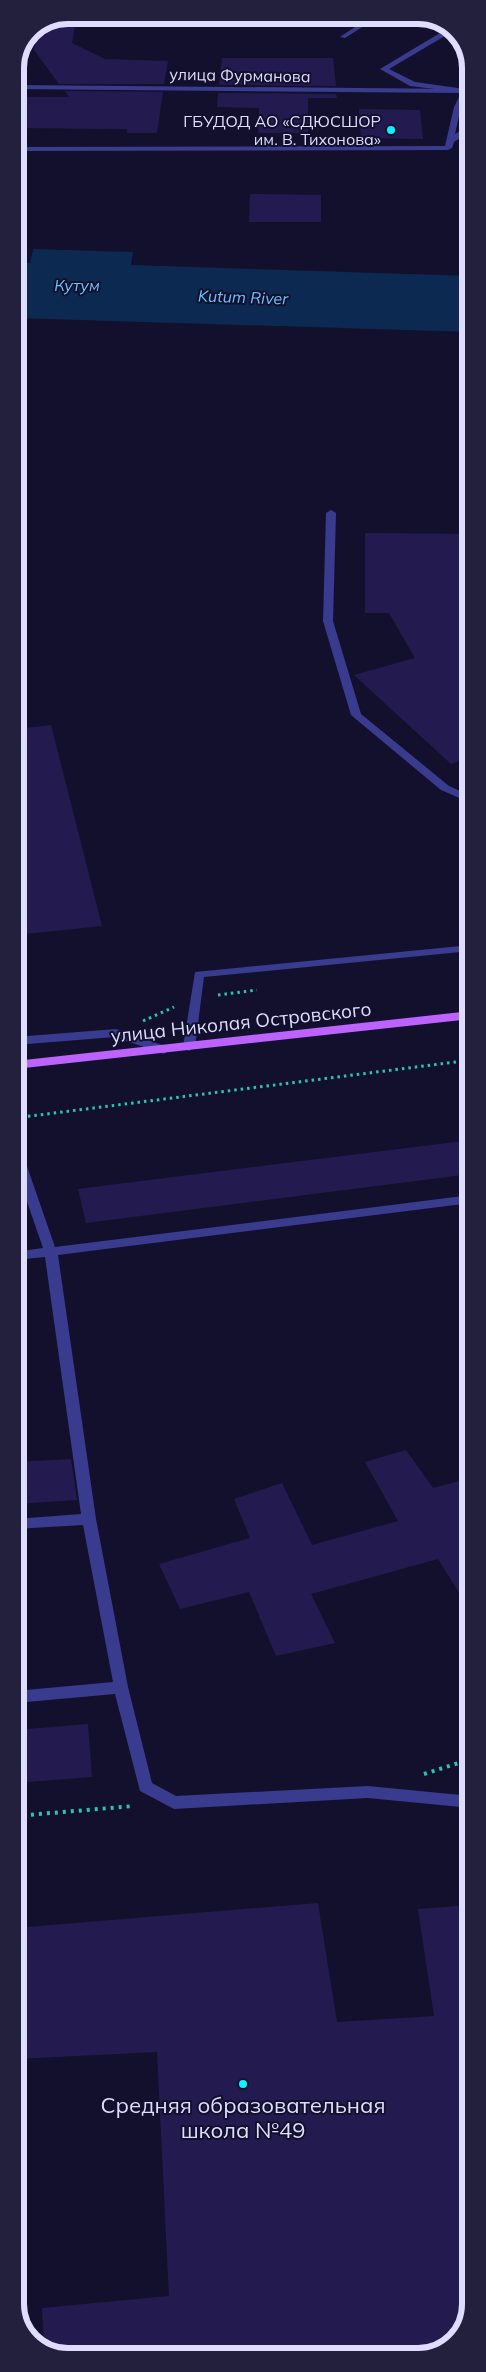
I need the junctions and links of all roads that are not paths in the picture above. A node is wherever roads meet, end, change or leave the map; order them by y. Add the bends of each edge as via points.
1 (363, 24) edge
2 (445, 33) edge
3 (343, 36) dead end
4 (24, 87) edge
5 (462, 90) edge
6 (462, 91) edge
7 (462, 100) edge
8 (462, 132) edge
9 (451, 140) junction
10 (24, 149) edge
11 (331, 513) dead end
12 (462, 796) edge
13 (462, 949) edge
14 (462, 1016) edge
15 (24, 1040) edge
16 (189, 1047) junction
17 (164, 1050) junction
18 (24, 1064) edge
19 (24, 1175) edge
20 (462, 1199) edge
21 (51, 1252) junction
22 (24, 1255) edge
23 (89, 1519) junction
24 (24, 1523) edge
25 (121, 1687) junction
26 (24, 1696) edge
27 (462, 1801) edge

1 - 3 street
2 - 5 street via 384,69 414,84
4 - 6 street, улица Фурманова
7 - 9 street via 457,107
8 - 9 street
9 - 10 street via 448,148 403,150
11 - 12 street via 328,621 356,715 445,788
13 - 16 street via 199,974
14 - 16 main road, улица Николая Островского
15 - 17 street via 116,1033
16 - 17 main road, улица Николая Островского
17 - 18 main road, улица Николая Островского
19 - 21 street
20 - 21 street
21 - 22 street
21 - 23 street
23 - 24 street
23 - 25 street
25 - 26 street
25 - 27 street via 145,1787 174,1802 368,1792

